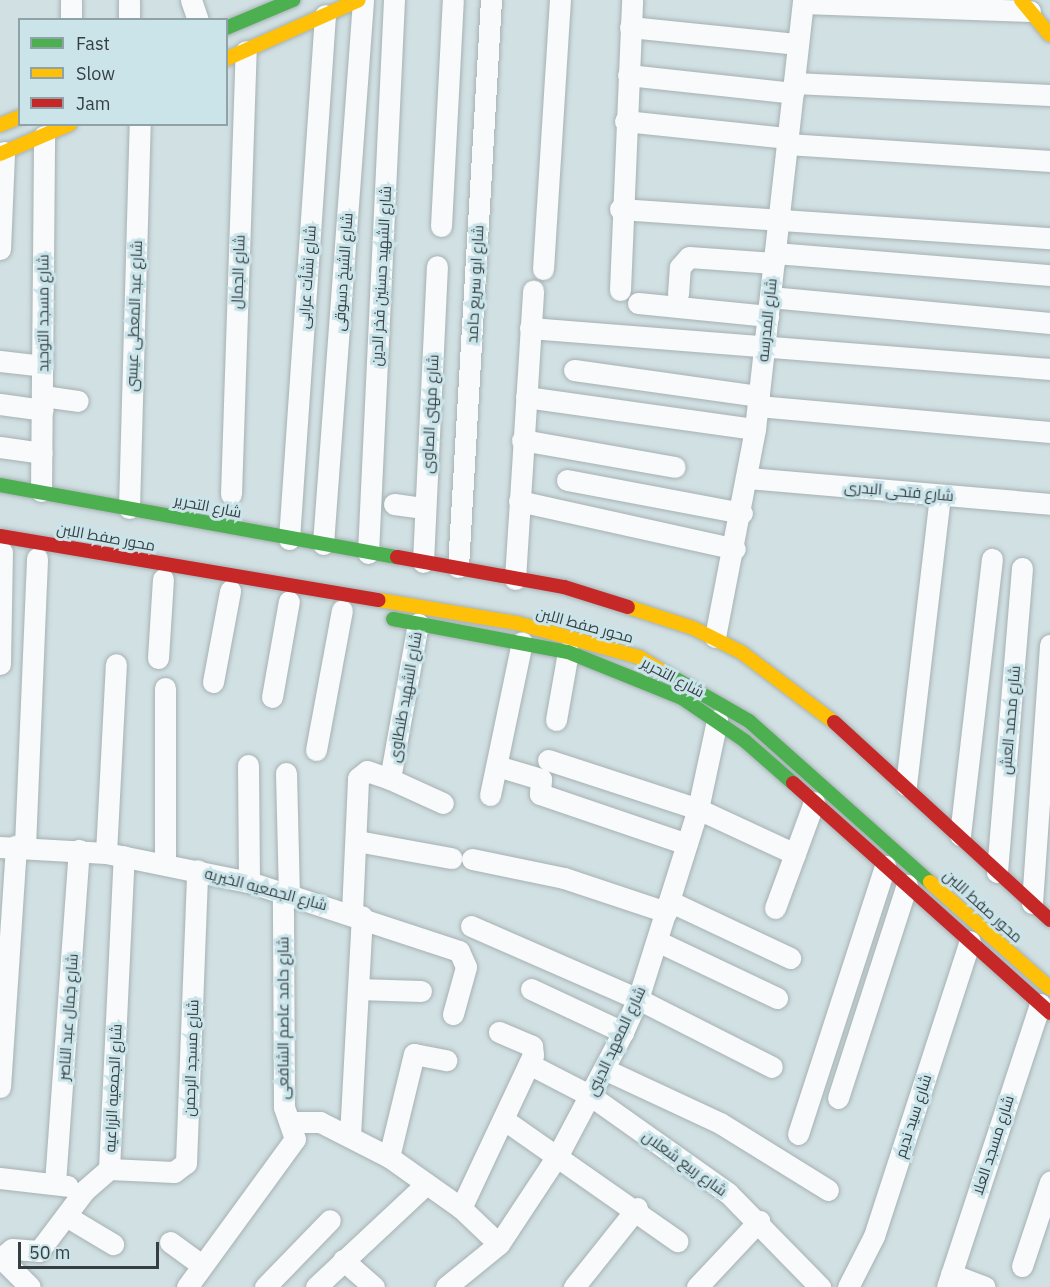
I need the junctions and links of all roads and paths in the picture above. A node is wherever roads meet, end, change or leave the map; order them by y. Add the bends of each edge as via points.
1 (71, 0) edge
2 (129, 0) edge
3 (191, 0) edge
4 (292, 0) edge
5 (361, 0) edge
6 (394, 0) edge
7 (453, 0) edge
8 (491, 0) edge
9 (560, 0) edge
10 (632, 0) edge
11 (803, 2) edge
12 (270, 5) edge
13 (1025, 6) edge
14 (325, 15) junction
15 (71, 18) edge
16 (129, 18) edge
17 (197, 18) edge
18 (228, 27) edge
19 (630, 27) junction
20 (1050, 35) edge
21 (798, 44) junction
22 (236, 55) edge
23 (628, 75) junction
24 (794, 88) junction
25 (1050, 95) edge
26 (18, 118) edge
27 (625, 121) junction
28 (0, 125) edge
29 (66, 126) edge
30 (140, 126) edge
31 (44, 136) junction
32 (788, 141) junction
33 (2, 153) edge
34 (1050, 161) edge
35 (620, 209) junction
36 (779, 219) junction
37 (441, 226) dead end
38 (1050, 238) edge
39 (0, 249) edge
40 (774, 258) junction
41 (437, 266) dead end
42 (543, 269) dead end
43 (1050, 275) edge
44 (620, 290) dead end
45 (533, 291) dead end
46 (678, 294) dead end
47 (638, 303) dead end
48 (769, 307) junction
49 (1050, 323) edge
50 (530, 328) junction
51 (764, 348) junction
52 (0, 361) edge
53 (43, 366) junction
54 (1050, 369) edge
55 (574, 370) dead end
56 (526, 396) junction
57 (78, 400) dead end
58 (758, 401) junction
59 (43, 403) junction
60 (0, 404) edge
61 (755, 429) junction
62 (1050, 432) edge
63 (522, 440) junction
64 (0, 447) edge
65 (42, 453) junction
66 (675, 467) dead end
67 (748, 478) junction
68 (567, 480) dead end
69 (0, 485) edge
70 (41, 491) junction
71 (231, 494) dead end
72 (940, 495) junction
73 (519, 501) junction
74 (394, 504) dead end
75 (1050, 504) edge
76 (129, 508) junction
77 (424, 508) junction
78 (742, 513) junction
79 (0, 524) edge
80 (289, 539) junction
81 (323, 544) junction
82 (1, 546) edge
83 (735, 549) junction
84 (368, 553) junction
85 (37, 558) junction
86 (992, 559) dead end
87 (423, 562) junction
88 (458, 567) junction
89 (1022, 568) dead end
90 (163, 579) junction
91 (515, 579) junction
92 (230, 591) junction
93 (289, 600) junction
94 (342, 610) junction
95 (418, 623) junction
96 (715, 637) junction
97 (522, 642) junction
98 (1050, 645) edge
99 (568, 652) junction
100 (158, 658) dead end
101 (681, 663) dead end
102 (0, 664) edge
103 (116, 664) dead end
104 (213, 682) dead end
105 (720, 685) dead end
106 (165, 688) dead end
107 (272, 697) dead end
108 (556, 720) dead end
109 (717, 720) junction
110 (316, 750) dead end
111 (548, 760) dead end
112 (248, 765) dead end
113 (497, 766) junction
114 (286, 773) dead end
115 (390, 779) junction
116 (906, 785) junction
117 (490, 795) dead end
118 (814, 802) junction
119 (443, 803) dead end
120 (698, 809) junction
121 (960, 835) junction
122 (357, 841) junction
123 (687, 844) junction
124 (14, 847) edge
125 (79, 850) junction
126 (115, 854) junction
127 (795, 854) junction
128 (165, 864) junction
129 (885, 866) junction
130 (197, 870) junction
131 (997, 872) junction
132 (249, 882) junction
133 (907, 885) junction
134 (286, 891) junction
135 (1032, 903) junction
136 (667, 907) junction
137 (775, 908) dead end
138 (357, 914) junction
139 (1050, 920) edge
140 (471, 926) dead end
141 (657, 941) junction
142 (970, 941) junction
143 (790, 958) dead end
144 (1050, 971) edge
145 (358, 989) junction
146 (531, 989) dead end
147 (422, 991) dead end
148 (777, 998) dead end
149 (638, 999) junction
150 (1047, 1001) edge
151 (453, 1014) dead end
152 (499, 1032) dead end
153 (622, 1032) junction
154 (446, 1060) dead end
155 (529, 1064) junction
156 (772, 1067) dead end
157 (604, 1069) junction
158 (0, 1087) edge
159 (591, 1096) junction
160 (838, 1098) dead end
161 (503, 1119) junction
162 (292, 1122) junction
163 (798, 1134) dead end
164 (350, 1136) junction
165 (559, 1152) junction
166 (389, 1157) junction
167 (109, 1169) junction
168 (0, 1178) edge
169 (1050, 1182) edge
170 (55, 1183) junction
171 (426, 1184) junction
172 (85, 1190) junction
173 (828, 1190) dead end
174 (461, 1209) junction
175 (637, 1209) junction
176 (66, 1216) junction
177 (330, 1220) dead end
178 (759, 1221) junction
179 (677, 1241) dead end
180 (170, 1242) dead end
181 (113, 1244) dead end
182 (499, 1244) junction
183 (343, 1260) junction
184 (202, 1265) junction
185 (1022, 1266) dead end
186 (4, 1268) edge
187 (949, 1281) edge
188 (458, 1284) edge
189 (30, 1287) edge
190 (187, 1287) edge
191 (265, 1287) edge
192 (316, 1287) edge
193 (374, 1287) edge
194 (574, 1287) edge
195 (697, 1287) edge
196 (820, 1287) edge
197 (848, 1287) edge
198 (985, 1287) edge

1 - 15 street
2 - 16 street
3 - 17 street
4 - 12 street
5 - 14 street
5 - 81 street, شارع الشيخ دسوقى
6 - 84 street, شارع الشهيد حسنين فخر الدين
7 - 37 street
8 - 88 street, شارع ابو سريع حامد
9 - 42 street
10 - 19 street
11 - 13 street
11 - 21 street, شارع المدرسه
12 - 18 street
13 - 20 street
14 - 22 street
14 - 80 street, شارع نشأت عرابى
19 - 21 street
19 - 23 street
21 - 24 street, شارع المدرسه
22 - 71 street, شارع الجمال
23 - 24 street
23 - 27 street
24 - 25 street
24 - 32 street, شارع المدرسه
26 - 28 street
27 - 32 street
27 - 35 street
29 - 31 street
30 - 76 street, شارع عبد المعطى عيسى
31 - 33 street
31 - 53 street, شارع مسجد التوحيد
32 - 34 street
32 - 36 street, شارع المدرسه
33 - 39 street
35 - 36 street
35 - 44 street
36 - 38 street
36 - 40 street, شارع المدرسه
40 - 43 street
40 - 46 street via 688,257 680,267
40 - 48 street, شارع المدرسه
41 - 77 street, شارع مهنى الصاوى
45 - 50 street
47 - 48 street
48 - 49 street
48 - 51 street, شارع المدرسه
50 - 51 street
50 - 56 street
51 - 54 street
51 - 58 street, شارع المدرسه
52 - 53 street
53 - 59 street, شارع مسجد التوحيد
55 - 58 street
56 - 61 street
56 - 63 street
57 - 59 street
58 - 61 street, شارع المدرسه
58 - 62 street
59 - 60 street
59 - 65 street, شارع مسجد التوحيد
61 - 67 street, شارع المدرسه
63 - 66 street
63 - 73 street
64 - 65 street
65 - 70 street, شارع مسجد التوحيد
67 - 72 street, شارع فتحى البدرى
67 - 78 street, شارع المدرسه
68 - 78 street
69 - 70 street, شارع التحرير
70 - 76 street, شارع التحرير
72 - 75 street, شارع فتحى البدرى
72 - 116 street
73 - 83 street
73 - 91 street
74 - 77 street
76 - 80 street, شارع التحرير
77 - 87 street, شارع مهنى الصاوى
78 - 83 street, شارع المدرسه
79 - 101 street, محور صفط اللبن via 518,613 600,632
80 - 81 street, شارع التحرير
81 - 84 street, شارع التحرير
82 - 85 street, شارع التحرير
82 - 102 street
82 - 150 street, محور صفط اللبن via 517,623 639,657 749,721
83 - 96 street, شارع المدرسه
84 - 87 street, شارع التحرير
85 - 90 street, شارع التحرير
85 - 124 street
86 - 121 street
87 - 88 street, شارع التحرير
88 - 91 street, شارع التحرير
89 - 131 street, شارع محمد العش
90 - 92 street, شارع التحرير
90 - 100 street
91 - 96 street, شارع التحرير via 604,596
92 - 93 street, شارع التحرير
92 - 104 street
93 - 94 street, شارع التحرير
93 - 107 street
94 - 95 street, شارع التحرير
94 - 110 street
95 - 97 street, شارع التحرير
95 - 115 street, شارع الشهيد طنطاوى
96 - 116 street, شارع التحرير via 815,705
97 - 99 street, شارع التحرير
97 - 113 street
98 - 135 street
99 - 108 street
99 - 109 street, شارع التحرير via 645,680
103 - 126 street, شارع الجمعيه الزراعيه
105 - 144 street, محور صفط اللبن
106 - 128 street
109 - 118 street, شارع التحرير
109 - 120 street, شارع المعهد الدينى
111 - 120 street
112 - 132 street
113 - 117 street
113 - 123 street via 541,779 540,794
114 - 134 street, شارع حامد عاصم الشافعى
115 - 119 street
115 - 122 street, شارع الشهيد طنطاوى via 359,774
116 - 121 street, شارع التحرير
118 - 127 street
118 - 129 street, شارع التحرير
120 - 123 street, شارع المعهد الدينى
120 - 127 street
121 - 131 street, شارع التحرير
122 - 136 street via 553,875
122 - 138 street, شارع الشهيد طنطاوى
123 - 136 street, شارع المعهد الدينى
124 - 125 street, شارع الجمعيه الخيريه
124 - 158 street
125 - 126 street, شارع الجمعيه الخيريه
125 - 170 street, شارع جمال عبد الناصر
126 - 128 street, شارع الجمعيه الخيريه
126 - 167 street, شارع الجمعيه الزراعيه
127 - 137 street
128 - 130 street, شارع الجمعيه الخيريه
129 - 133 street, شارع التحرير
129 - 163 street
130 - 132 street, شارع الجمعيه الخيريه
130 - 167 street, شارع مسجد الرحمن via 186,1163 174,1172
131 - 135 street, شارع التحرير
132 - 134 street, شارع الجمعيه الخيريه
133 - 142 street, شارع التحرير
133 - 160 street
134 - 138 street, شارع الجمعيه الخيريه
134 - 162 street, شارع حامد عاصم الشافعى via 284,1107
135 - 139 street, شارع التحرير
136 - 141 street, شارع المعهد الدينى
136 - 143 street
138 - 145 street, شارع الشهيد طنطاوى
138 - 151 street, شارع الجمعيه الخيريه via 465,955
140 - 149 street
141 - 148 street
141 - 149 street, شارع المعهد الدينى
142 - 150 street, شارع التحرير
142 - 197 street, شارع سيد نديم via 874,1236
145 - 147 street
145 - 164 street, شارع الشهيد طنطاوى
146 - 153 street
149 - 153 street, شارع المعهد الدينى
149 - 156 street
150 - 187 street, شارع مسجد العلا
152 - 155 street via 532,1046
153 - 157 street, شارع المعهد الدينى
154 - 166 street via 414,1054
155 - 159 street, شارع ربيع شعلان
155 - 161 street
157 - 159 street, شارع المعهد الدينى
157 - 173 street via 720,1123
159 - 165 street, شارع المعهد الدينى
159 - 178 street, شارع ربيع شعلان
161 - 165 street
161 - 174 street
162 - 164 street via 313,1120
162 - 184 street, شارع حامد عاصم الشافعى via 293,1144
164 - 166 street
165 - 175 street
165 - 182 street, شارع المعهد الدينى
166 - 171 street
167 - 172 street, شارع الجمعيه الزراعيه
168 - 170 street
169 - 185 street
170 - 172 street
171 - 174 street
171 - 183 street
172 - 176 street, شارع الجمعيه الزراعيه
174 - 182 street
175 - 179 street
175 - 194 street
176 - 181 street
176 - 186 street, شارع الجمعيه الزراعيه via 39,1251 12,1249
177 - 191 street
178 - 195 street
178 - 196 street, شارع ربيع شعلان
180 - 184 street
182 - 188 street, شارع المعهد الدينى
183 - 192 street
183 - 193 street
184 - 190 street, شارع حامد عاصم الشافعى
186 - 189 street
187 - 198 street

